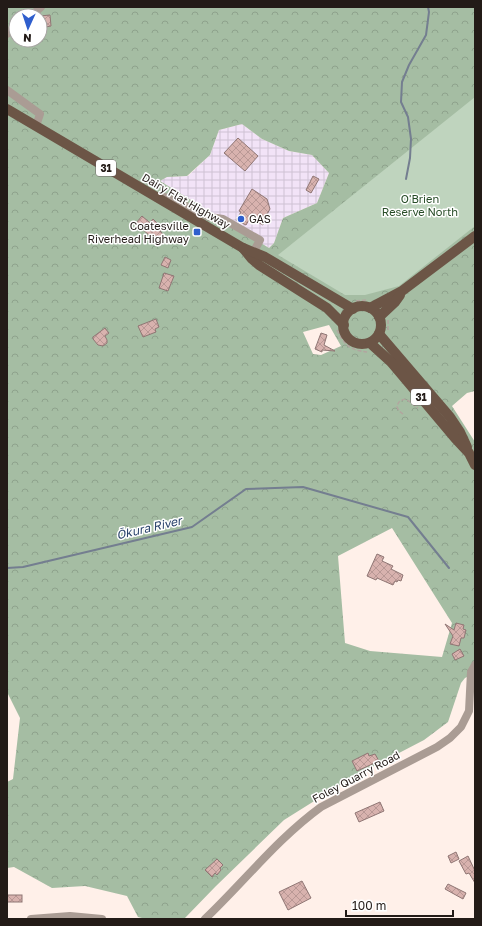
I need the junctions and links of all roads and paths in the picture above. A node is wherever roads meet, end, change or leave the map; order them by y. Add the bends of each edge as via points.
1 (7, 90) edge
2 (7, 109) edge
3 (36, 126) junction
4 (157, 198) junction
5 (232, 224) junction
6 (224, 236) junction
7 (475, 236) edge
8 (243, 248) junction
9 (254, 252) junction
10 (402, 291) junction
11 (370, 304) junction
12 (353, 305) junction
13 (379, 317) junction
14 (339, 326) junction
15 (379, 334) junction
16 (370, 342) junction
17 (372, 353) dead end
18 (430, 408) junction
19 (403, 414) dead end
20 (469, 453) junction
21 (475, 465) edge
22 (475, 665) edge
23 (30, 919) edge
24 (102, 919) edge
25 (205, 919) edge

1 - 3 street via 40,114
2 - 3 main road, Dairy Flat Highway / 31
3 - 4 main road, Dairy Flat Highway / 31
4 - 5 street via 169,198
4 - 6 main road, Dairy Flat Highway / 31
5 - 6 street
5 - 9 street via 260,240
6 - 8 main road, Dairy Flat Highway / 31
7 - 10 main road
8 - 9 main road
8 - 14 main road, Dairy Flat Highway / 31 via 259,266 327,308
9 - 12 main road
10 - 11 main road
10 - 13 main road via 395,302
11 - 12 path
11 - 12 main road via 364,307
11 - 13 main road
12 - 14 main road
13 - 15 main road
14 - 16 main road via 352,341
14 - 17 path via 343,342 349,347
15 - 16 main road
15 - 20 main road via 450,417
16 - 18 main road, 31 via 391,362
18 - 19 path via 425,412 421,411 406,399 401,400 397,407
18 - 20 main road, 31
20 - 21 main road, 31
22 - 25 street, Foley Quarry Road via 471,672 469,711 461,727 450,738 310,815
23 - 24 street via 70,916

